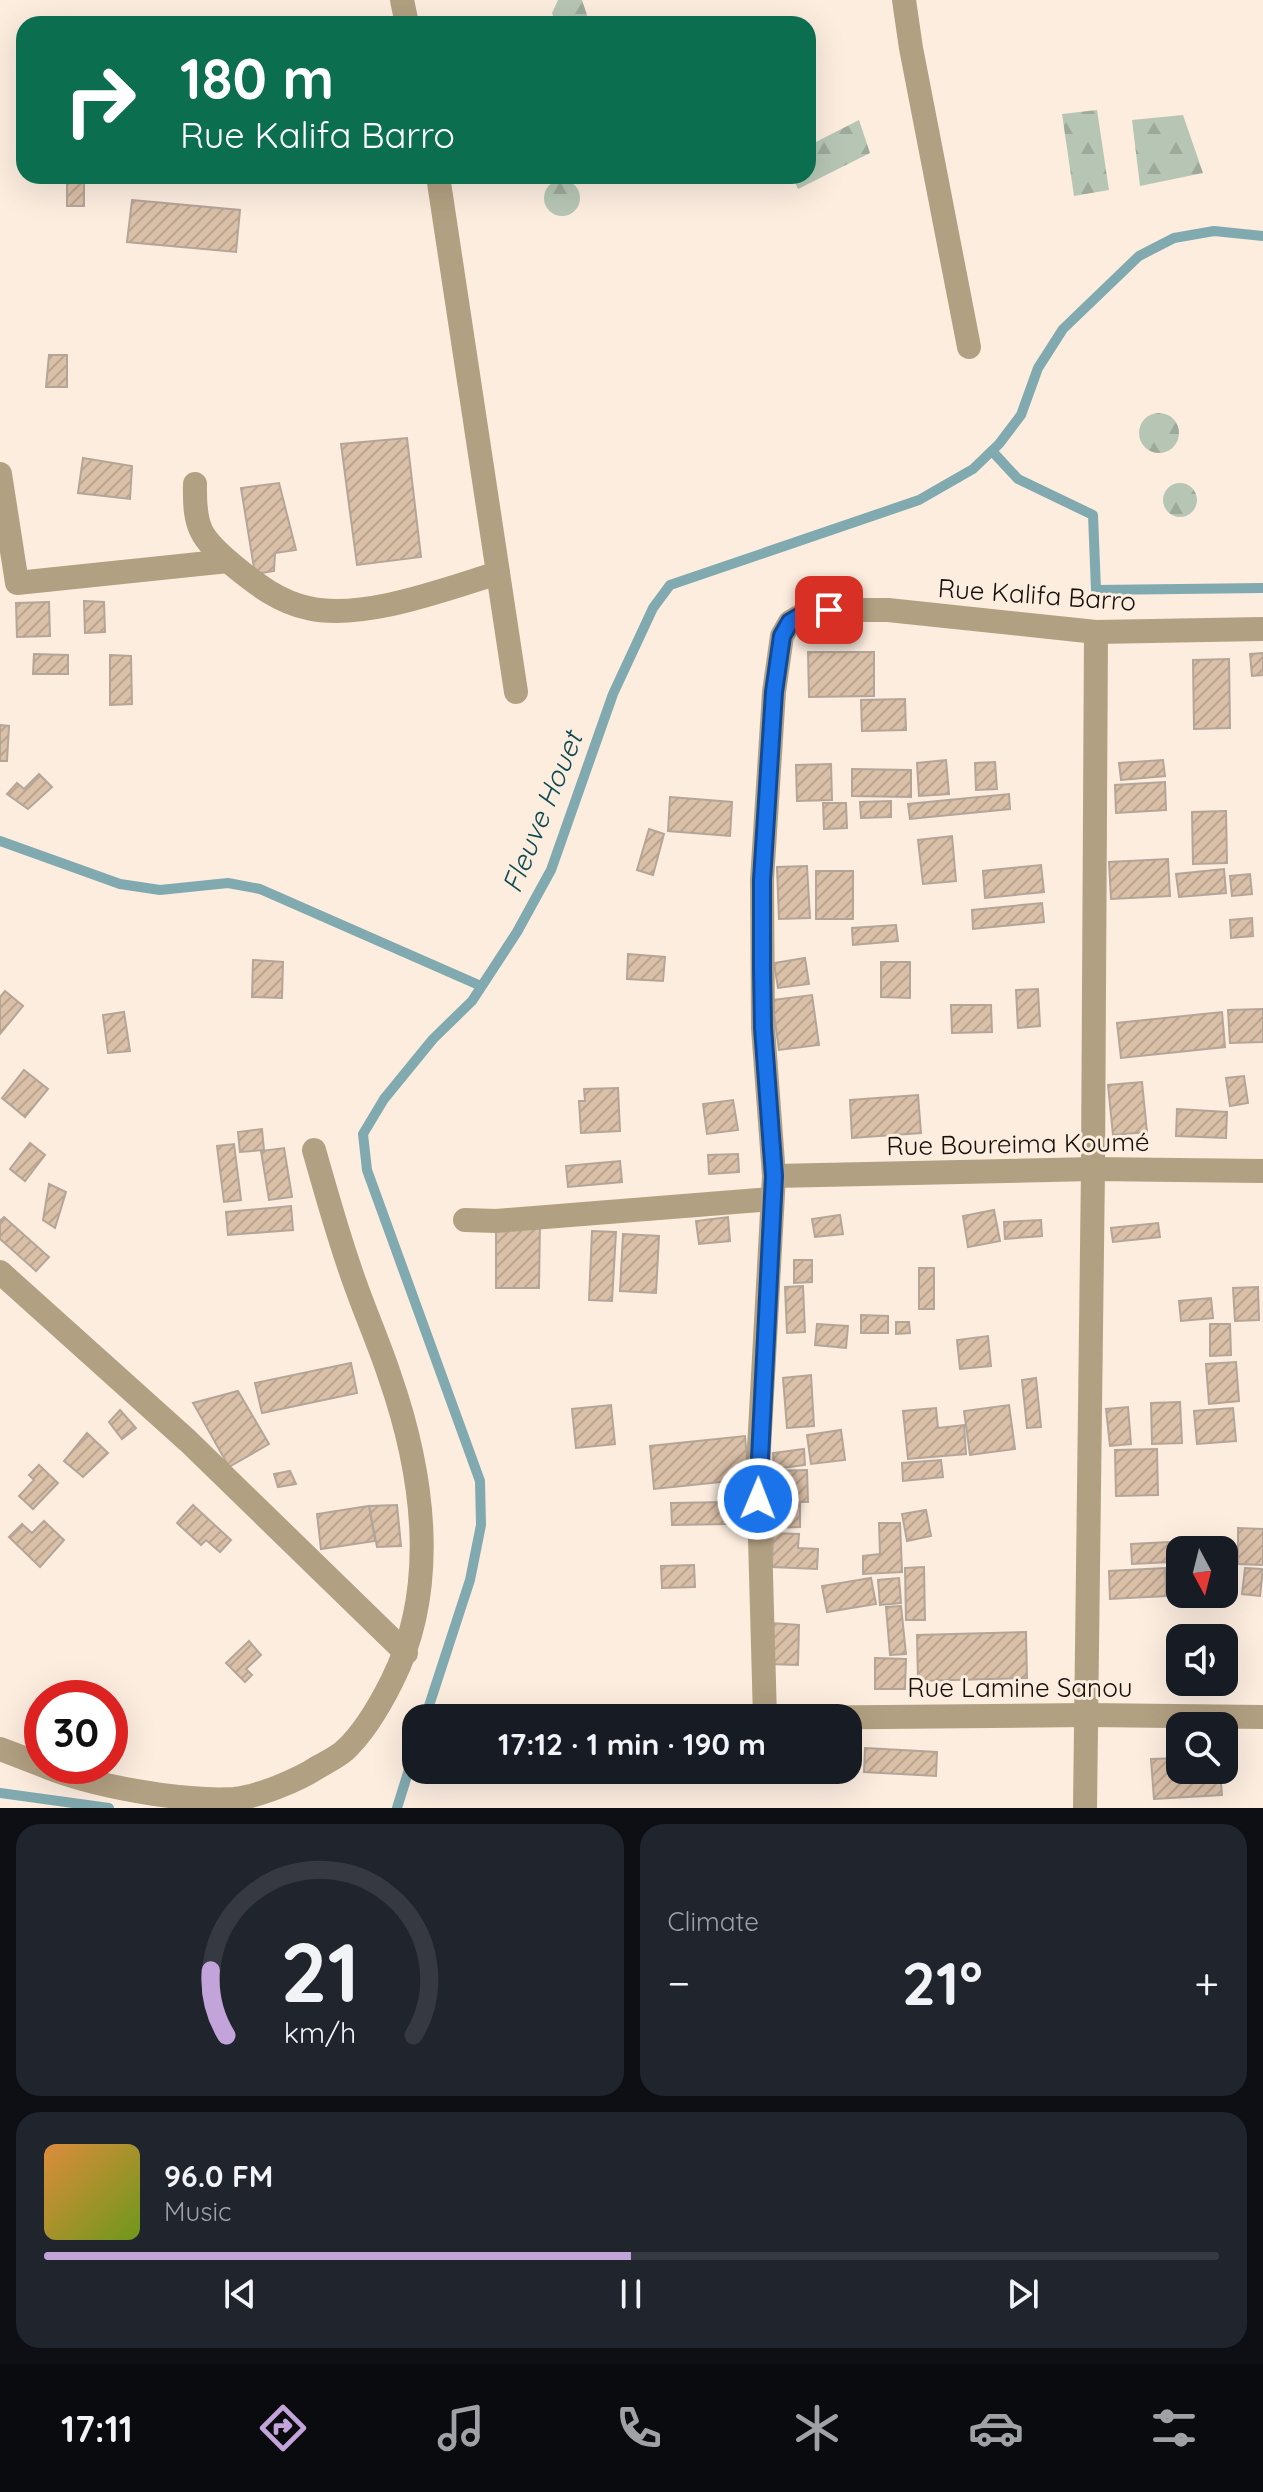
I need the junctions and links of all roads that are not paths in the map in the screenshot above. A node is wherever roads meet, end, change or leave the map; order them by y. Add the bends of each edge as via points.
1 (904, 0) edge
2 (439, 184) edge
3 (969, 347) dead end
4 (0, 474) edge
5 (195, 484) dead end
6 (228, 561) junction
7 (498, 573) junction
8 (1263, 629) edge
9 (1096, 632) junction
10 (516, 692) dead end
11 (314, 1150) dead end
12 (1093, 1169) junction
13 (1263, 1171) edge
14 (773, 1188) junction
15 (465, 1220) dead end
16 (0, 1272) edge
17 (406, 1653) junction
18 (765, 1704) edge
19 (1088, 1715) junction
20 (862, 1717) edge
21 (1263, 1717) edge
22 (0, 1749) edge
23 (24, 1758) edge
24 (111, 1784) edge
25 (1085, 1808) edge

1 - 3 street
2 - 7 street
4 - 6 street via 17,583
5 - 6 street via 200,534
6 - 7 street via 263,590 308,609 400,603
7 - 10 street
8 - 9 street, Rue Kalifa Barro
9 - 12 street
9 - 14 street, Rue Kalifa Barro via 888,610 807,612 790,622 782,636 774,692 762,880 763,1028
11 - 17 street via 349,1268 390,1374 418,1489 418,1598
12 - 13 street, Rue Boureima Koumé
12 - 14 street, Rue Boureima Koumé
12 - 19 street
14 - 15 street, Rue Boureima Koumé via 496,1221
14 - 18 street via 758,1467
16 - 17 street via 188,1441
17 - 24 street via 379,1705 344,1751 300,1779 236,1799
19 - 20 street, Rue Lamine Sanou
19 - 21 street, Rue Lamine Sanou
19 - 25 street
22 - 23 street

